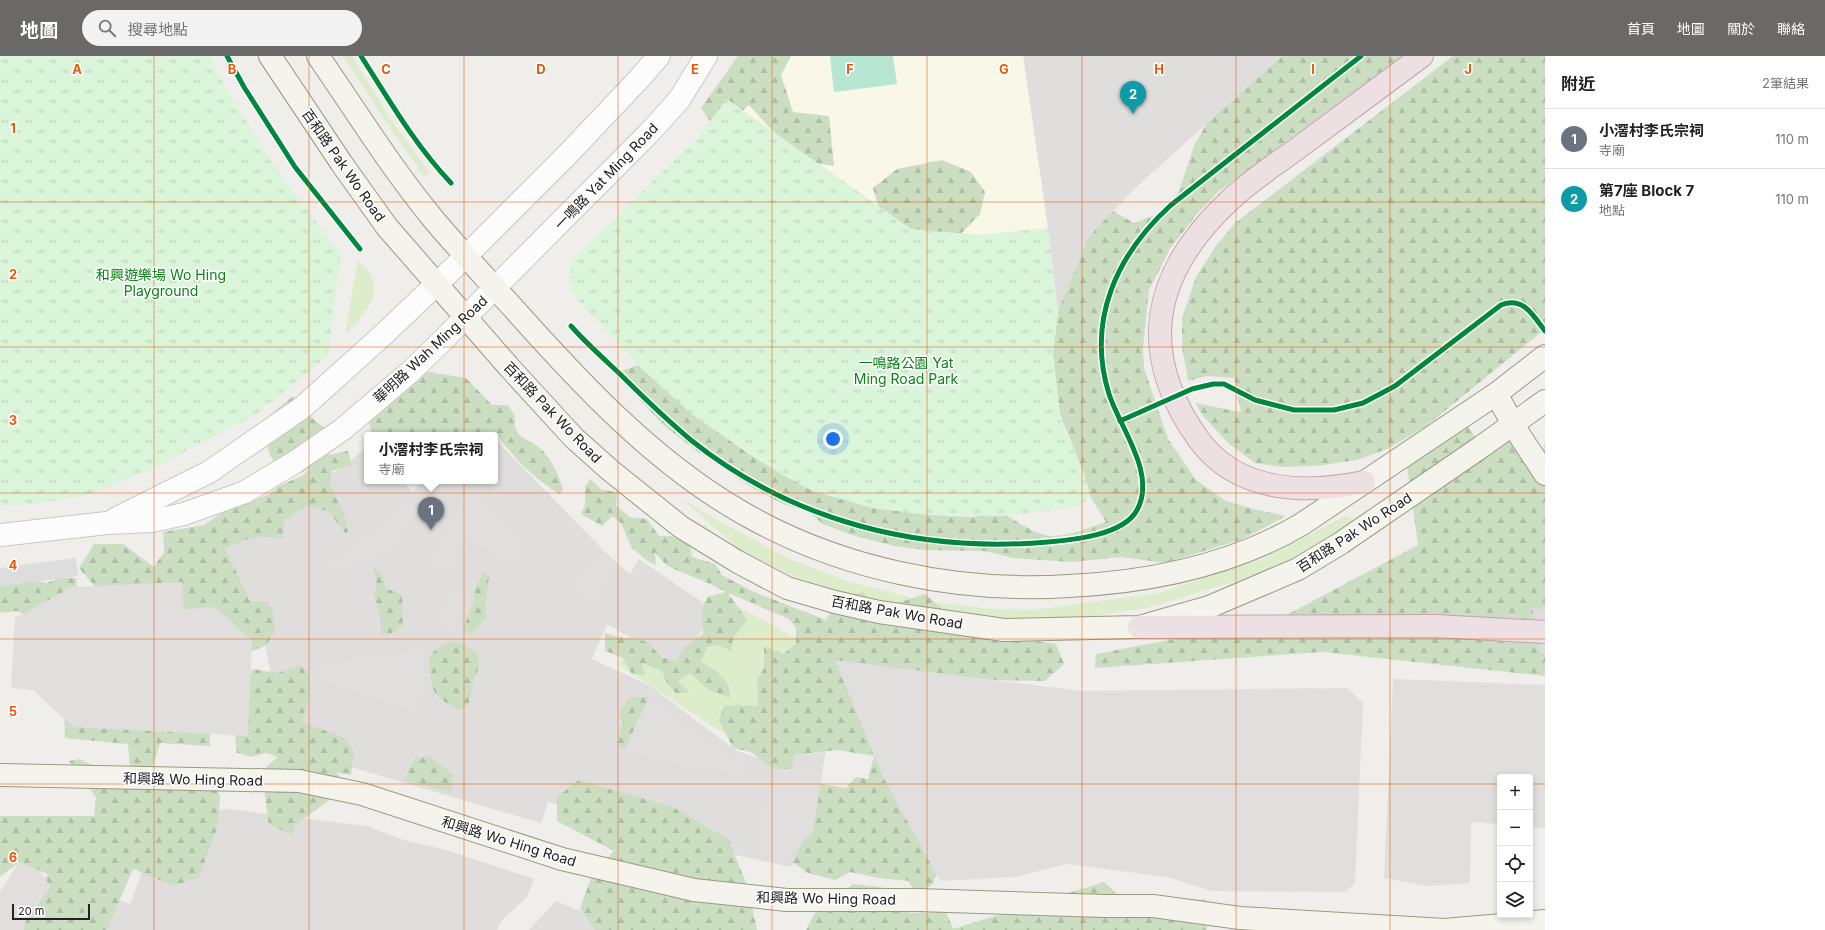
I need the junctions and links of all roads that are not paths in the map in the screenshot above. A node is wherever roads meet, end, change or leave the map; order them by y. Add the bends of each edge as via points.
1 (270, 56) edge
2 (318, 56) edge
3 (659, 56) edge
4 (706, 56) edge
5 (1422, 56) edge
6 (466, 256) junction
7 (437, 284) junction
8 (495, 287) junction
9 (465, 316) junction
10 (1545, 356) edge
11 (1496, 394) junction
12 (1545, 401) edge
13 (1513, 425) junction
14 (1545, 474) edge
15 (1364, 482) junction
16 (107, 524) junction
17 (0, 535) edge
18 (1138, 627) junction
19 (1545, 632) edge
20 (0, 775) edge
21 (1545, 921) edge

1 - 7 main road, 百和路 Pak Wo Road via 342,164 388,227
2 - 6 main road via 398,174
3 - 6 street via 571,151
4 - 8 street, 一鳴路 Yat Ming Road via 679,100 648,134
5 - 15 highway via 1256,178 1217,212 1196,237 1176,268 1166,291 1160,319 1160,352 1169,385 1189,426 1222,463 1253,481 1296,489 1328,488
6 - 7 street, 華明路 Wah Ming Road
6 - 8 main road
7 - 9 main road, 百和路 Pak Wo Road
7 - 16 street, 華明路 Wah Ming Road via 303,407 209,472
8 - 9 street, 華明路 Wah Ming Road
8 - 15 main road via 548,347 600,400 643,441 708,491 740,512 787,536 895,572 977,585 1045,587 1091,585 1176,572 1280,538
9 - 16 street, 華明路 Wah Ming Road via 410,372 343,429 245,492 184,514 152,521
9 - 18 main road, 百和路 Pak Wo Road via 574,438 611,471 681,527 787,588 879,612 984,628 1004,630
10 - 11 main road
11 - 13 main road
11 - 15 main road
12 - 13 main road, 百和路 Pak Wo Road
13 - 14 main road
13 - 18 main road, 百和路 Pak Wo Road via 1341,544 1298,569 1209,607
16 - 17 street, 華明路 Wah Ming Road
18 - 19 highway via 1436,626
20 - 21 main road, 和興路 Wo Hing Road via 299,781 362,794 562,859 694,890 787,900 918,900 1153,906 1240,918 1445,930

